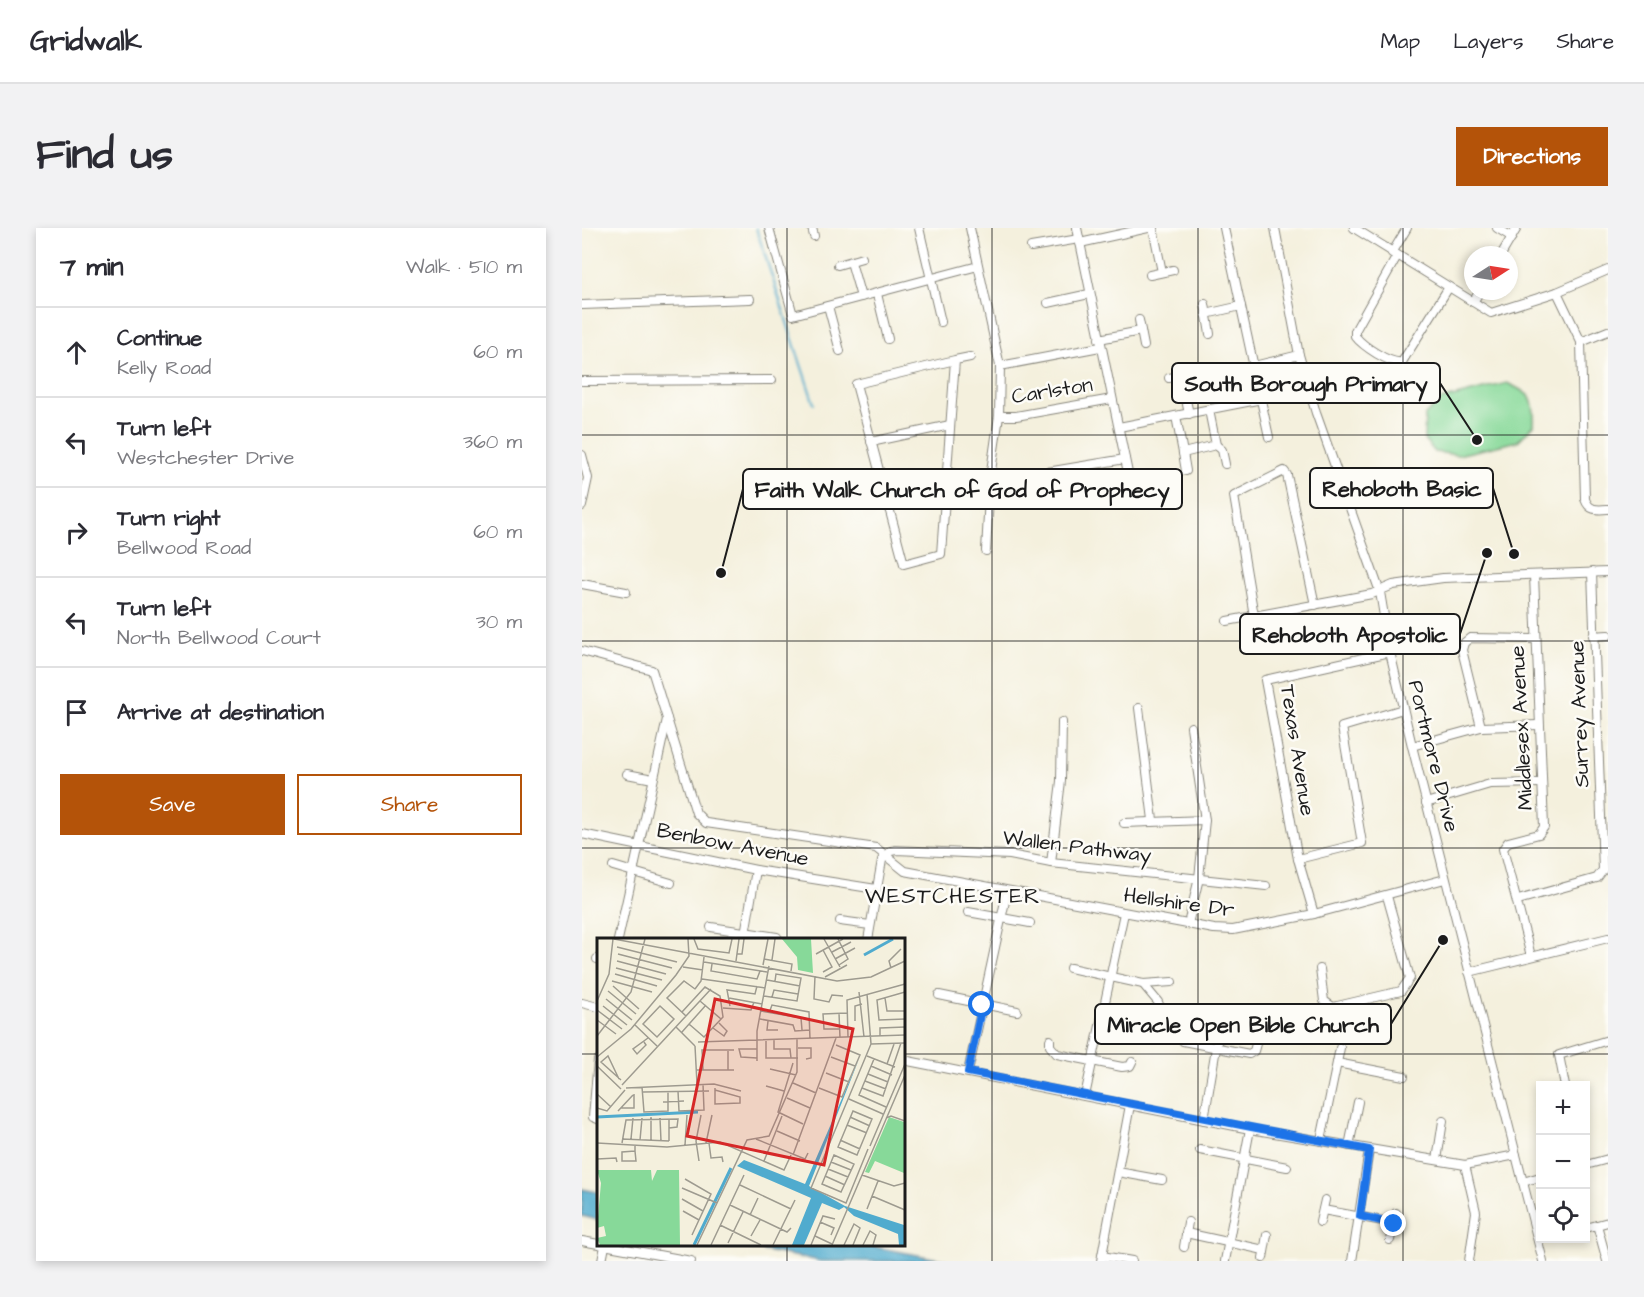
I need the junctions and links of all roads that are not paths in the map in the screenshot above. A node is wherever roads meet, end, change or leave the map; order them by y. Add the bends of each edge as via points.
1 (769, 228) edge
2 (919, 228) edge
3 (970, 228) edge
4 (1077, 228) edge
5 (1148, 228) edge
6 (1153, 228) edge
7 (1224, 228) edge
8 (1275, 228) edge
9 (1354, 228) edge
10 (1407, 228) edge
11 (1497, 228) edge
12 (1517, 228) edge
13 (1512, 237) junction
14 (1080, 241) junction
15 (1506, 246) edge
16 (1031, 247) dead end
17 (1394, 255) junction
18 (862, 258) dead end
19 (851, 262) junction
20 (838, 265) dead end
21 (978, 266) junction
22 (1173, 270) dead end
23 (1608, 270) edge
24 (1162, 272) junction
25 (1150, 275) dead end
26 (931, 279) junction
27 (1449, 287) junction
28 (1557, 292) junction
29 (877, 294) junction
30 (1089, 294) junction
31 (861, 297) junction
32 (750, 298) dead end
33 (1473, 302) joint
34 (1048, 303) dead end
35 (582, 306) edge
36 (828, 306) junction
37 (1240, 306) junction
38 (1139, 320) dead end
39 (941, 322) dead end
40 (1608, 330) edge
41 (1141, 331) junction
42 (1210, 334) dead end
43 (888, 339) dead end
44 (1581, 342) junction
45 (1100, 343) junction
46 (1144, 346) dead end
47 (840, 351) dead end
48 (1299, 355) junction
49 (970, 357) dead end
50 (955, 360) junction
51 (1000, 366) junction
52 (1254, 366) junction
53 (1194, 372) dead end
54 (1181, 376) junction
55 (1169, 378) dead end
56 (772, 380) dead end
57 (582, 381) edge
58 (1112, 399) junction
59 (1262, 399) junction
60 (1209, 410) junction
61 (1189, 414) junction
62 (999, 417) junction
63 (1176, 417) junction
64 (950, 425) junction
65 (1119, 427) junction
66 (1269, 437) dead end
67 (872, 442) junction
68 (1216, 445) junction
69 (1183, 453) junction
70 (582, 455) edge
71 (1125, 459) junction
72 (1225, 464) dead end
73 (1186, 471) dead end
74 (1128, 472) dead end
75 (947, 473) junction
76 (990, 478) junction
77 (1047, 499) dead end
78 (582, 506) edge
79 (1608, 509) edge
80 (986, 551) dead end
81 (1592, 572) junction
82 (1608, 572) edge
83 (1534, 575) junction
84 (582, 584) edge
85 (626, 592) dead end
86 (1380, 592) junction
87 (1315, 605) junction
88 (1254, 616) junction
89 (1227, 621) dead end
90 (1608, 635) edge
91 (1593, 636) junction
92 (1535, 639) junction
93 (582, 651) edge
94 (1390, 652) junction
95 (1139, 708) dead end
96 (1403, 709) junction
97 (667, 719) junction
98 (1062, 722) dead end
99 (1538, 724) junction
100 (1191, 727) dead end
101 (1481, 727) junction
102 (1412, 746) junction
103 (627, 774) dead end
104 (653, 779) junction
105 (1541, 783) junction
106 (1426, 803) junction
107 (1205, 819) junction
108 (1153, 820) junction
109 (1124, 823) dead end
110 (582, 834) edge
111 (638, 844) junction
112 (885, 856) junction
113 (1298, 860) junction
114 (1051, 863) junction
115 (613, 866) dead end
116 (756, 870) junction
117 (631, 872) junction
118 (1198, 878) junction
119 (1445, 879) junction
120 (671, 883) dead end
121 (1266, 886) dead end
122 (876, 889) junction
123 (1007, 892) junction
124 (1387, 896) junction
125 (1518, 900) junction
126 (968, 912) dead end
127 (1124, 913) junction
128 (1314, 914) junction
129 (1001, 917) junction
130 (840, 921) dead end
131 (1030, 923) dead end
132 (1188, 924) junction
133 (870, 925) junction
134 (711, 927) dead end
135 (745, 936) edge
136 (777, 937) dead end
137 (618, 938) edge
138 (868, 938) edge
139 (1608, 938) edge
140 (1531, 956) junction
141 (1070, 968) dead end
142 (1320, 969) dead end
143 (1469, 972) junction
144 (1109, 976) junction
145 (1172, 982) dead end
146 (1143, 984) junction
147 (939, 995) dead end
148 (582, 1003) edge
149 (982, 1005) junction
150 (597, 1007) edge
151 (1017, 1011) dead end
152 (1164, 1015) dead end
153 (1220, 1024) dead end
154 (1259, 1033) dead end
155 (1050, 1040) dead end
156 (1608, 1040) edge
157 (1183, 1041) dead end
158 (1216, 1048) junction
159 (1340, 1048) dead end
160 (904, 1060) edge
161 (1092, 1062) junction
162 (1132, 1062) dead end
163 (1337, 1063) junction
164 (597, 1072) edge
165 (968, 1072) junction
166 (1404, 1076) dead end
167 (1564, 1081) edge
168 (1085, 1096) junction
169 (1359, 1102) dead end
170 (1130, 1105) junction
171 (597, 1119) edge
172 (1204, 1120) junction
173 (1443, 1121) dead end
174 (1250, 1129) junction
175 (1321, 1140) junction
176 (1349, 1146) junction
177 (1200, 1150) dead end
178 (1369, 1150) junction
179 (1516, 1155) junction
180 (1245, 1159) junction
181 (1608, 1159) edge
182 (1437, 1160) junction
183 (1590, 1164) edge
184 (1465, 1165) junction
185 (1287, 1167) dead end
186 (1118, 1172) junction
187 (1536, 1178) edge
188 (1162, 1180) dead end
189 (1523, 1182) junction
190 (1396, 1213) dead end
191 (1360, 1216) junction
192 (1188, 1222) dead end
193 (1320, 1222) dead end
194 (1536, 1222) edge
195 (1608, 1222) edge
196 (1394, 1224) junction
197 (1597, 1225) junction
198 (1590, 1227) edge
199 (1186, 1233) junction
200 (1268, 1235) dead end
201 (1390, 1240) dead end
202 (582, 1241) edge
203 (1228, 1242) junction
204 (1542, 1243) edge
205 (597, 1244) edge
206 (605, 1246) joint
207 (1184, 1247) dead end
208 (1101, 1258) edge
209 (602, 1261) edge
210 (691, 1261) edge
211 (1132, 1261) edge
212 (1225, 1261) edge
213 (1352, 1261) edge
214 (1469, 1261) edge
215 (1543, 1261) edge
216 (1607, 1261) edge

1 - 36 street via 793,315
2 - 26 street
3 - 21 street
4 - 14 street
5 - 14 street
6 - 24 street
7 - 37 street
8 - 48 street, Portmore Drive
9 - 17 street
10 - 17 street
11 - 13 street
12 - 13 street
13 - 15 street
14 - 16 street
14 - 30 street
17 - 27 street
17 - 27 street via 1355,331 1361,342 1394,362 1402,362
18 - 19 street
19 - 20 street
19 - 31 street
21 - 26 street
21 - 51 street
22 - 24 street
23 - 28 street
24 - 25 street
26 - 29 street
26 - 39 street
27 - 33 street
28 - 33 street via 1491,313
28 - 44 street
29 - 31 street
29 - 43 street
30 - 34 street
30 - 45 street
31 - 36 street
32 - 35 street
36 - 47 street
37 - 42 street via 1205,309
37 - 52 street
38 - 41 street
40 - 44 street
41 - 45 street
41 - 46 street
44 - 79 street via 1585,499 1595,510
45 - 51 street
45 - 58 street
48 - 52 street
48 - 86 street, Portmore Drive
49 - 50 street
50 - 64 street
50 - 67 street via 856,384
51 - 62 street
52 - 59 street
53 - 54 street
54 - 55 street
54 - 61 street
56 - 57 street
58 - 62 street, Carlston
58 - 65 street
59 - 60 street
59 - 66 street
60 - 61 street
60 - 68 street
61 - 63 street
62 - 76 street
63 - 65 street
63 - 69 street
64 - 67 street
64 - 75 street
65 - 71 street
67 - 75 street via 904,564 941,554
68 - 69 street
68 - 72 street via 1222,450
69 - 73 street
70 - 78 street via 588,478
71 - 74 street
71 - 77 street via 1041,473
75 - 76 street
76 - 80 street
81 - 82 street
81 - 83 street
81 - 91 street, Surrey Avenue
83 - 86 street via 1443,578 1393,585
83 - 92 street, Middlesex Avenue
84 - 85 street
86 - 87 street
86 - 94 street, Portmore Drive
87 - 88 street
87 - 88 street via 1284,471 1234,496
88 - 89 street
90 - 91 street
91 - 125 street, Surrey Avenue via 1602,874
92 - 99 street, Middlesex Avenue
92 - 101 street via 1470,638 1464,643 1462,650
93 - 97 street via 652,670
94 - 96 street, Portmore Drive
94 - 113 street, Texas Avenue via 1264,680
95 - 108 street
96 - 102 street, Portmore Drive
96 - 113 street via 1342,727 1362,843
97 - 104 street
97 - 112 street via 696,813 706,823 876,848
98 - 114 street via 1061,781
99 - 101 street
99 - 105 street, Middlesex Avenue
100 - 107 street
101 - 102 street
102 - 106 street, Portmore Drive
103 - 104 street
104 - 111 street
105 - 106 street via 1490,784
105 - 125 street, Middlesex Avenue via 1542,832 1503,846
106 - 119 street, Portmore Drive
107 - 108 street
107 - 118 street
108 - 109 street
110 - 111 street, Benbow Avenue
111 - 116 street, Benbow Avenue
111 - 117 street
112 - 114 street, Wallen Pathway via 891,851 908,850 1010,855
112 - 122 street
112 - 123 street, Hellshire Dr via 905,871
113 - 128 street, Texas Avenue
114 - 118 street, Wallen Pathway
115 - 117 street
116 - 122 street, Benbow Avenue
116 - 135 street
117 - 120 street
117 - 137 street
118 - 121 street, Wallen Pathway
118 - 132 street
119 - 124 street, Hellshire Dr
119 - 143 street, Portmore Drive
122 - 133 street
123 - 127 street, Hellshire Dr
123 - 129 street
124 - 128 street, Hellshire Dr
124 - 142 street via 1410,978 1406,988 1333,1007 1324,1001
125 - 140 street, Middlesex Avenue
126 - 129 street
127 - 132 street, Hellshire Dr
127 - 144 street
128 - 132 street, Hellshire Dr via 1233,930
129 - 131 street
129 - 149 street
130 - 133 street
133 - 138 street
134 - 135 street
135 - 136 street
139 - 140 street
140 - 143 street
141 - 144 street
143 - 179 street, Portmore Drive
144 - 146 street
144 - 161 street
145 - 146 street
146 - 152 street
147 - 149 street
148 - 150 street
149 - 151 street
149 - 165 street
153 - 158 street
154 - 158 street via 1251,1054
155 - 161 street via 1057,1054
156 - 167 street via 1561,1052 1558,1058
157 - 158 street
158 - 172 street
159 - 163 street
160 - 165 street
161 - 162 street via 1126,1068
161 - 168 street
163 - 166 street
163 - 175 street
164 - 171 street via 593,1118
165 - 168 street
168 - 170 street
169 - 176 street
170 - 172 street
170 - 186 street
172 - 174 street
173 - 182 street
174 - 175 street
174 - 180 street
175 - 176 street
176 - 178 street
177 - 180 street
178 - 182 street
178 - 191 street
179 - 184 street
179 - 189 street, Portmore Drive
180 - 185 street
180 - 203 street
181 - 183 street
182 - 184 street
184 - 214 street via 1476,1212
186 - 188 street
186 - 208 street
187 - 189 street
189 - 194 street, Portmore Drive
190 - 196 street
191 - 193 street via 1324,1205
191 - 196 street
191 - 213 street
192 - 199 street
195 - 197 street
196 - 201 street
197 - 198 street
197 - 216 street
199 - 203 street
199 - 207 street
200 - 203 street via 1263,1254
202 - 205 street
203 - 212 street
204 - 215 street, Portmore Drive
206 - 209 street
206 - 210 street
208 - 211 street

